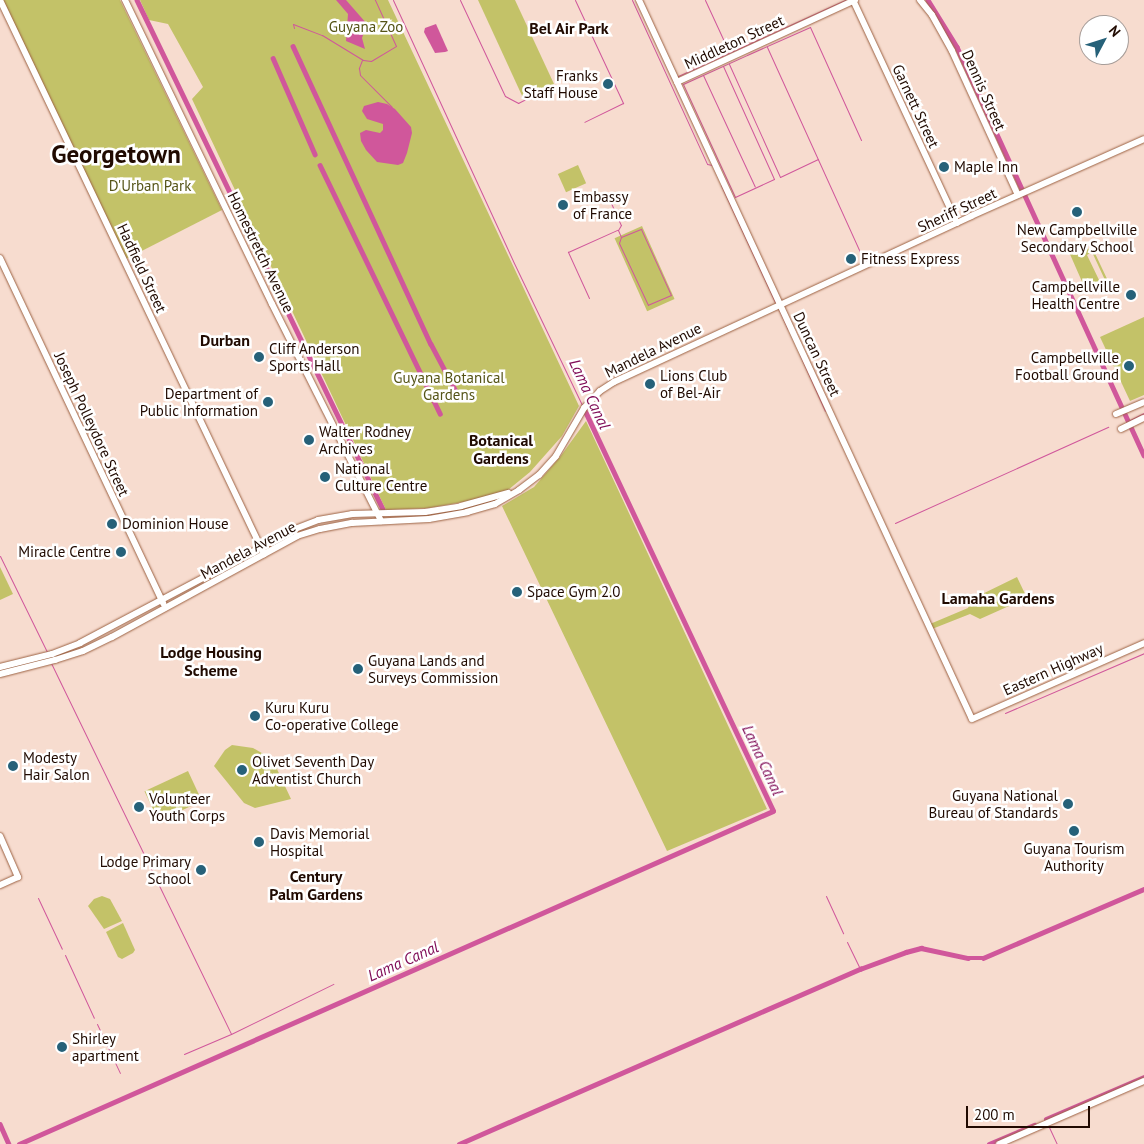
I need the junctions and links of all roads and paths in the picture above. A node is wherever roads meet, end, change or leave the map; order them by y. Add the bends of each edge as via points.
1 (0, 0) edge
2 (125, 0) edge
3 (639, 0) edge
4 (854, 0) edge
5 (920, 0) edge
6 (677, 82) junction
7 (1144, 139) edge
8 (1018, 195) junction
9 (956, 223) junction
10 (0, 258) edge
11 (778, 305) junction
12 (1144, 402) edge
13 (1116, 414) dead end
14 (1144, 418) edge
15 (1121, 429) dead end
16 (519, 490) junction
17 (378, 514) junction
18 (381, 521) junction
19 (262, 551) junction
20 (161, 601) junction
21 (165, 608) junction
22 (1144, 643) edge
23 (49, 658) junction
24 (0, 667) edge
25 (0, 674) edge
26 (972, 719) joint
27 (0, 836) edge
28 (0, 885) edge
29 (1144, 1081) edge
30 (999, 1144) edge

1 - 19 street, Hadfield Street
2 - 17 street, Homestretch Avenue
3 - 6 street, Duncan Street
4 - 6 street, Middleton Street
4 - 9 street, Garnett Street
5 - 8 street, Dennis Street via 952,50
6 - 11 street, Duncan Street
7 - 8 street, Sheriff Street
8 - 9 street, Sheriff Street
9 - 11 street, Sheriff Street
10 - 20 street, Joseph Polleydore Street
11 - 16 street, Mandela Avenue via 621,378 602,390 579,416 556,456
11 - 26 street, Duncan Street
12 - 13 street
14 - 15 street
16 - 17 street, Mandela Avenue via 461,506 425,512
16 - 18 street, Mandela Avenue via 495,504 467,512 429,519
17 - 18 street, Homestretch Avenue
17 - 19 street, Mandela Avenue via 352,514 318,520 295,529
18 - 19 street, Mandela Avenue via 320,528
19 - 20 street, Mandela Avenue
19 - 21 street, Mandela Avenue
20 - 21 street, Joseph Polleydore Street
20 - 23 street, Mandela Avenue
21 - 23 street, Mandela Avenue via 83,651
22 - 26 street, Eastern Highway
23 - 24 street, Mandela Avenue
23 - 25 street, Mandela Avenue
27 - 28 street via 18,877
29 - 30 street

